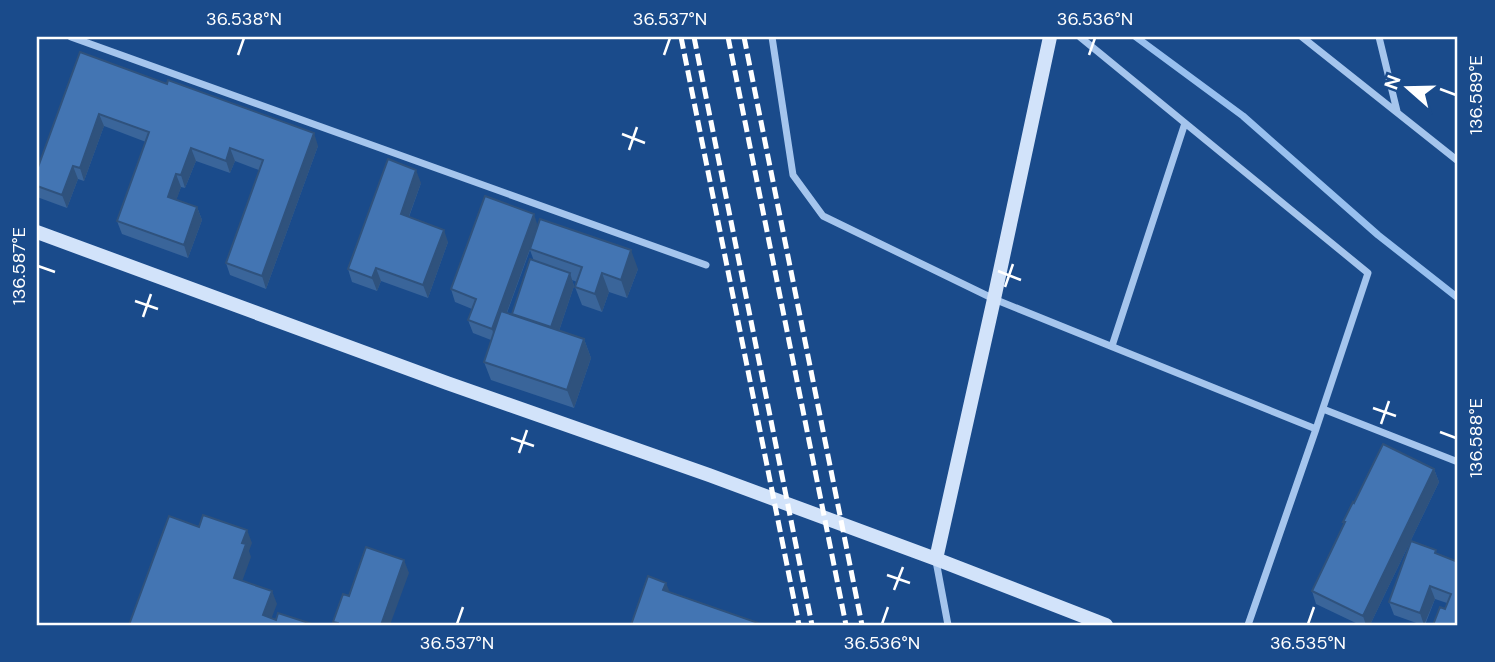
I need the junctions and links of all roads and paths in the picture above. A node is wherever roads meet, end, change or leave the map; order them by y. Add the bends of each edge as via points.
1 (71, 37) edge
2 (772, 37) edge
3 (1050, 37) edge
4 (1080, 37) edge
5 (1302, 37) edge
6 (1379, 37) edge
7 (1398, 112) junction
8 (1185, 123) junction
9 (1458, 160) edge
10 (37, 232) edge
11 (706, 265) dead end
12 (994, 299) junction
13 (1112, 346) junction
14 (1323, 410) junction
15 (1316, 429) junction
16 (1458, 462) edge
17 (936, 559) junction
18 (1098, 624) edge
19 (948, 625) edge
20 (1248, 625) edge

1 - 11 street
2 - 12 street via 793,175 823,216
3 - 12 street
4 - 8 street
5 - 7 street
6 - 7 street
7 - 9 street
8 - 13 street
8 - 14 street via 1368,273
10 - 17 street
12 - 13 street
12 - 17 street
13 - 15 street
14 - 15 street
14 - 16 street
15 - 20 street
17 - 18 street
17 - 19 street

